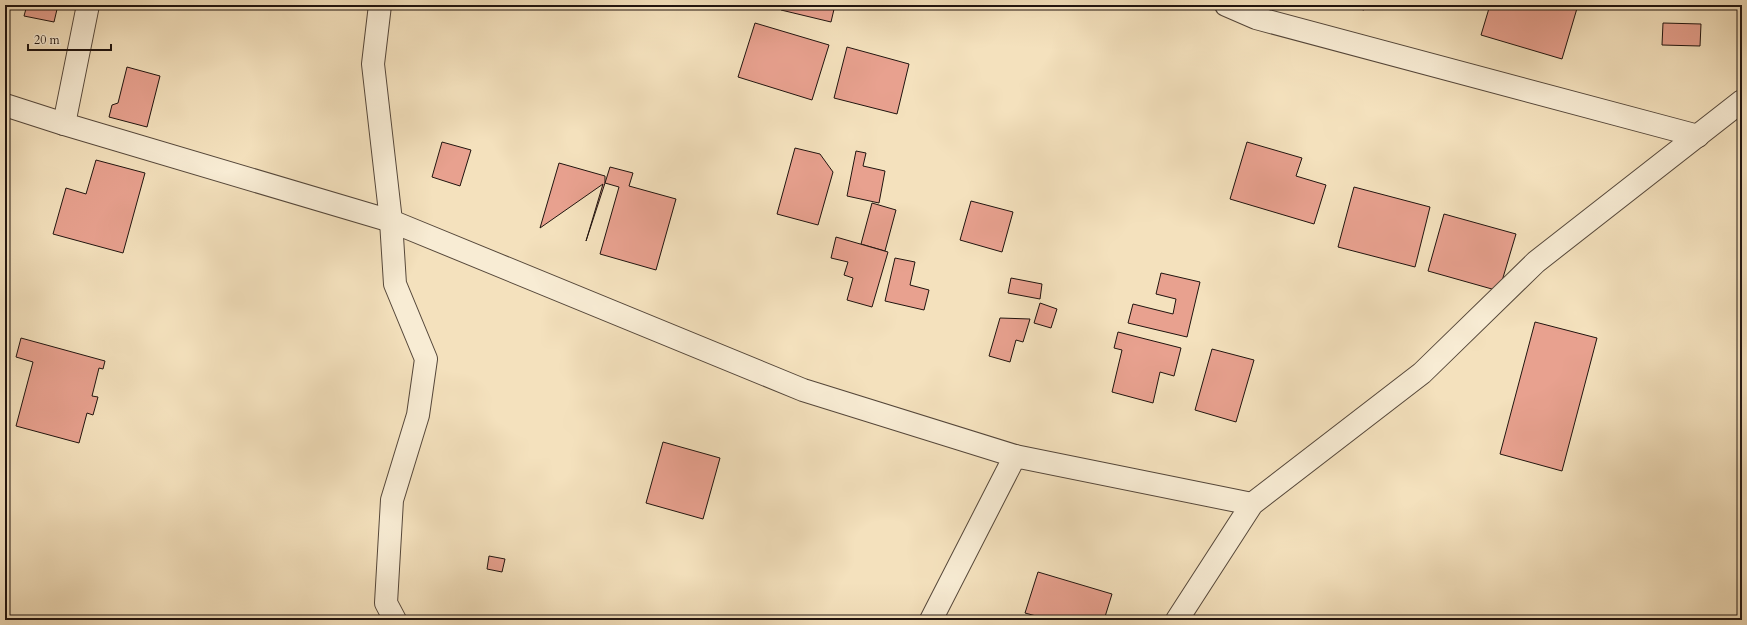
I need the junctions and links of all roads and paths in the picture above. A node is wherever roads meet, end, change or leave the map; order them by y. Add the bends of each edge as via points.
1 (88, 5) edge
2 (380, 5) edge
3 (1226, 5) edge
4 (1742, 101) edge
5 (5, 105) edge
6 (64, 124) junction
7 (1698, 136) junction
8 (391, 221) junction
9 (1015, 456) junction
10 (1252, 504) junction
11 (396, 620) edge
12 (931, 620) edge
13 (1177, 620) edge

1 - 6 street
2 - 8 street via 373,64
3 - 7 street via 1256,18
4 - 7 street
5 - 6 street
6 - 8 street
7 - 10 street via 1536,262 1422,373
8 - 9 street via 803,390
8 - 11 street via 395,284 426,358 418,415 392,500 386,603
9 - 10 street
9 - 12 street
10 - 13 street

